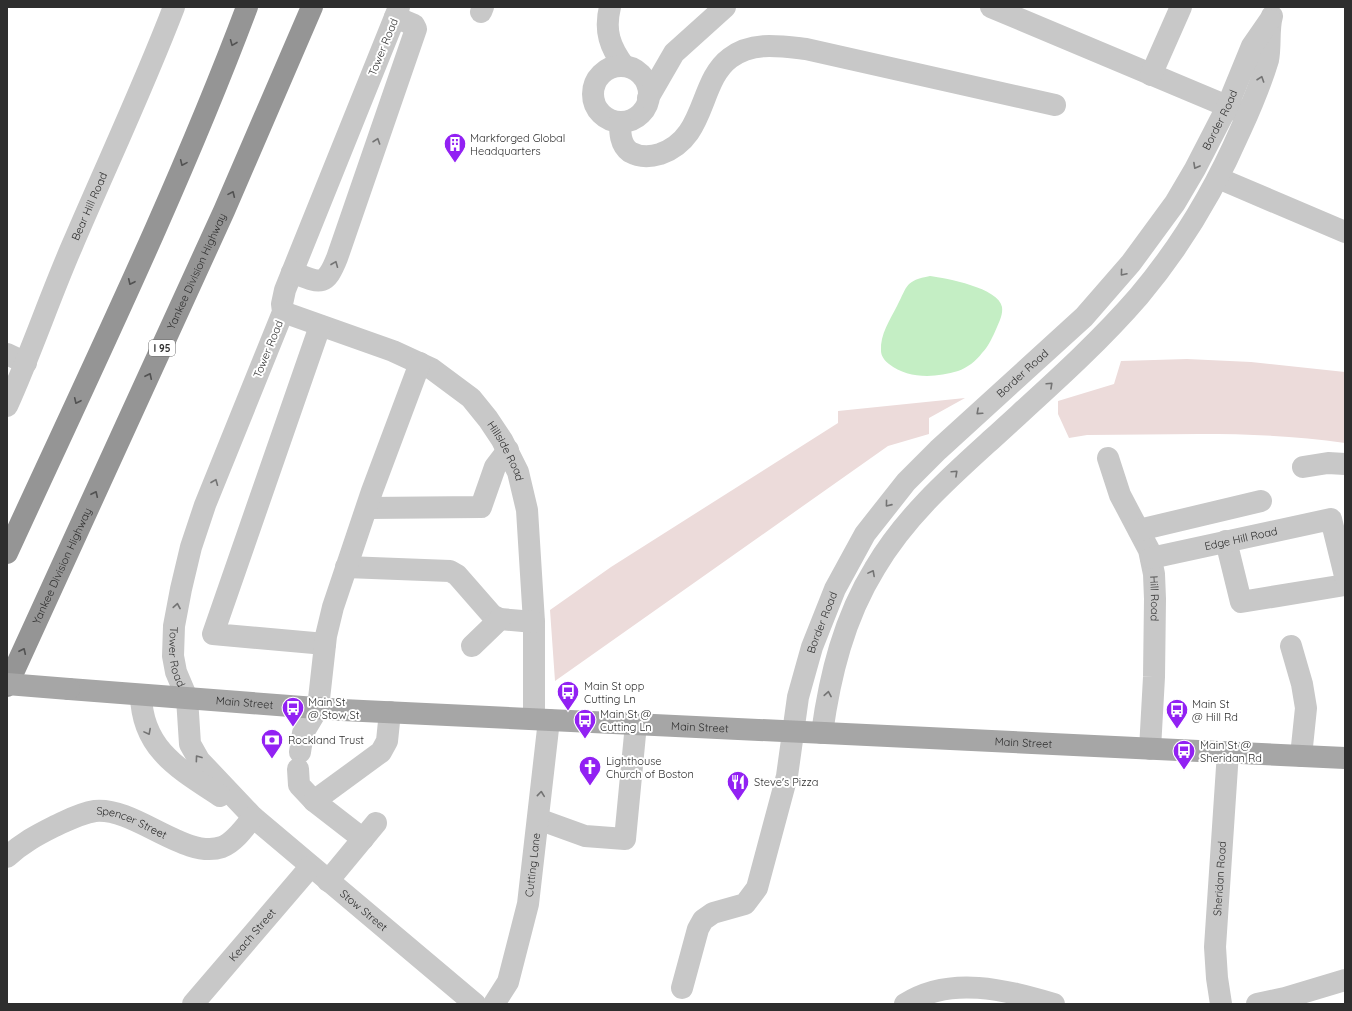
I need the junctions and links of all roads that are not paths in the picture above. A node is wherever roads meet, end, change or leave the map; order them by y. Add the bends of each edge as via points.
1 (174, 7) edge
2 (247, 7) edge
3 (312, 7) edge
4 (610, 7) edge
5 (725, 7) edge
6 (1181, 7) edge
7 (994, 8) edge
8 (397, 12) edge
9 (1273, 14) edge
10 (608, 36) junction
11 (674, 53) junction
12 (628, 67) junction
13 (1151, 75) junction
14 (595, 84) junction
15 (648, 98) junction
16 (1055, 105) dead end
17 (1227, 107) junction
18 (1247, 115) junction
19 (620, 122) junction
20 (1218, 178) junction
21 (1345, 232) edge
22 (292, 272) junction
23 (283, 312) junction
24 (320, 326) junction
25 (17, 358) edge
26 (420, 363) junction
27 (7, 406) edge
28 (508, 450) junction
29 (1108, 458) dead end
30 (1345, 464) edge
31 (1303, 467) dead end
32 (1261, 501) dead end
33 (367, 508) junction
34 (1139, 530) junction
35 (1226, 541) junction
36 (7, 553) edge
37 (1151, 558) junction
38 (346, 567) junction
39 (1345, 576) edge
40 (1345, 585) edge
41 (500, 619) junction
42 (534, 622) junction
43 (325, 644) junction
44 (472, 646) dead end
45 (1291, 646) dead end
46 (7, 685) edge
47 (141, 695) junction
48 (187, 698) junction
49 (318, 708) junction
50 (390, 712) junction
51 (542, 719) junction
52 (636, 724) junction
53 (794, 732) junction
54 (822, 733) junction
55 (1150, 749) junction
56 (1228, 752) junction
57 (1301, 756) junction
58 (1345, 758) edge
59 (314, 800) junction
60 (253, 818) junction
61 (538, 820) junction
62 (7, 857) edge
63 (311, 866) junction
64 (328, 881) junction
65 (1345, 980) edge
66 (682, 988) dead end
67 (452, 997) edge
68 (193, 1004) edge
69 (475, 1004) edge
70 (494, 1004) edge
71 (905, 1004) edge
72 (1054, 1004) edge
73 (1221, 1004) edge
74 (1257, 1004) edge

1 - 25 street, Bear Hill Road via 133,110
2 -> 36 highway via 198,130 145,251
46 -> 3 highway, Yankee Division Highway / I 95 via 224,211
4 - 10 street
5 - 11 street
6 - 13 street
7 - 13 street
8 - 22 street, Tower Road
22 -> 8 street via 312,280 322,280 330,275 337,258 415,33 415,26
9 - 17 street, Border Road via 1252,46
18 -> 9 street, Border Road via 1267,60
10 - 12 street via 613,52
10 - 14 street via 597,62
11 - 12 street
11 - 15 street
12 - 14 street via 607,70
12 - 15 street via 643,77 647,84
13 - 17 street
14 - 19 street via 594,98 599,110 608,118
15 - 19 street via 638,115
16 - 19 street via 806,49 766,46 753,47 728,59 714,79 692,128 667,152 647,157 630,151 621,140
17 - 18 street
17 -> 53 street, Border Road via 1175,203 1104,295 906,482 866,534 835,589 819,626 800,690
18 - 20 street, Border Road
20 - 21 street
54 -> 20 street, Border Road via 830,685 848,623 875,568 893,541 940,487 1088,350 1139,296 1179,242
22 - 23 street, Tower Road via 283,298
23 - 24 street, Hillside Road
48 -> 23 street, Tower Road via 176,672 173,642 186,566 205,505
24 - 26 street, Hillside Road
24 - 43 street via 213,634
25 - 27 street, Bear Hill Road
26 - 28 street, Hillside Road via 443,376 471,398
26 - 33 street
28 - 33 street via 495,467 482,507
28 - 42 street, Hillside Road via 522,484 527,510
29 - 34 street, Hill Road via 1120,495
30 - 31 street via 1328,463
32 - 34 street
33 - 38 street
34 - 37 street, Hill Road
35 - 37 street, Edge Hill Road
35 - 39 street, Edge Hill Road via 1331,519
35 - 40 street via 1241,602
37 - 55 street, Hill Road via 1155,600
38 - 41 street via 450,572 458,575 492,615
38 - 43 street via 333,607
41 - 42 street
41 - 44 street
42 - 51 street, Hillside Road
43 - 49 street
45 - 57 street via 1306,708
46 - 47 main road, Main Street, bridge
47 - 48 main road, Main Street
47 -> 60 street, Stow Street via 145,727 165,755 189,776
48 - 49 main road, Main Street
60 -> 48 street, Stow Street via 212,776 193,752 189,739
49 - 50 main road, Main Street
49 - 59 street via 303,733 299,760 299,785
50 - 51 main road, Main Street
50 - 59 street via 386,741 381,752
51 - 52 main road, Main Street
61 -> 51 street, Cutting Lane
52 - 53 main road, Main Street
52 - 61 street via 625,839 585,836
53 - 54 main road, Main Street
53 - 66 street, Border Road via 787,776 757,888 745,904 713,913 700,924
54 - 55 main road, Main Street
55 - 56 main road, Main Street
56 - 57 main road, Main Street
56 - 73 street, Sheridan Road via 1215,947
57 - 58 main road, Main Street
59 - 64 street via 370,831
60 - 62 street, Spencer Street via 230,842 223,846 208,848 183,842 116,814 96,811 67,820 26,841
60 - 63 street, Stow Street
61 - 70 street, Cutting Lane via 528,904 508,982
63 - 64 street, Stow Street
63 - 68 street, Keach Street
64 - 67 street, Stow Street
65 - 74 street
67 - 69 street, Stow Street
71 - 72 street via 931,993 973,987 1007,991

